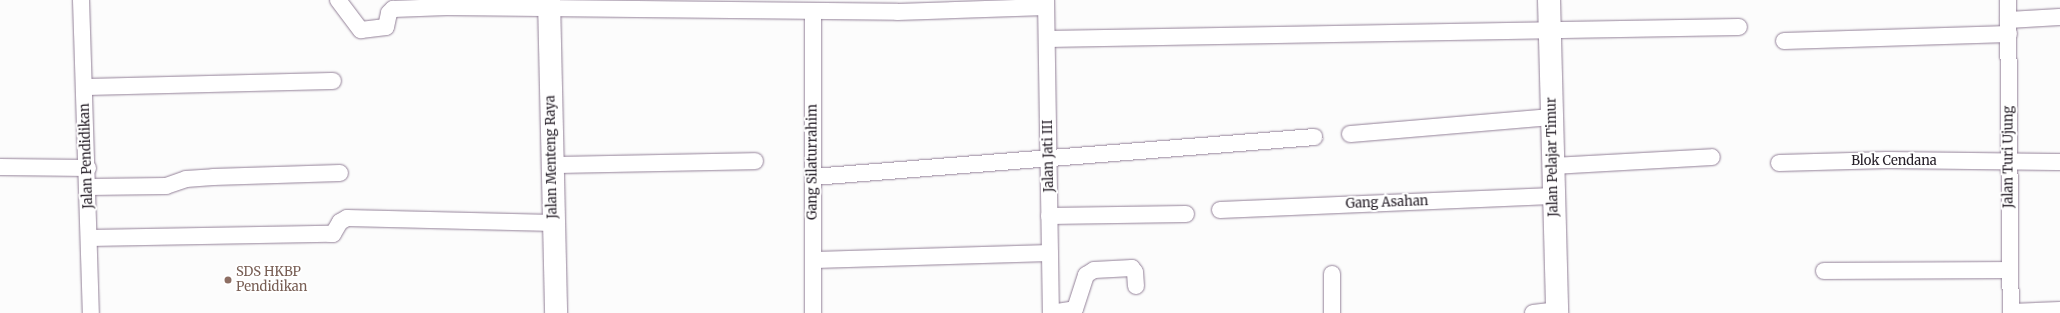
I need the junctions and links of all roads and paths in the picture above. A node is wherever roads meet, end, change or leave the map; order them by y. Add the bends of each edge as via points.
1 (81, 0) edge
2 (338, 0) edge
3 (1550, 0) edge
4 (2008, 0) edge
5 (549, 3) edge
6 (1046, 4) edge
7 (897, 6) edge
8 (813, 12) junction
9 (2060, 17) edge
10 (1739, 27) dead end
11 (2009, 27) junction
12 (1550, 30) junction
13 (1047, 39) junction
14 (1784, 41) dead end
15 (333, 81) dead end
16 (85, 87) junction
17 (1552, 117) junction
18 (1350, 134) dead end
19 (1314, 137) dead end
20 (1712, 158) dead end
21 (1049, 160) junction
22 (755, 161) dead end
23 (2010, 162) junction
24 (2060, 162) edge
25 (1779, 163) dead end
26 (553, 165) junction
27 (1553, 166) junction
28 (0, 167) edge
29 (88, 168) junction
30 (340, 173) dead end
31 (813, 177) junction
32 (88, 188) junction
33 (1554, 196) junction
34 (1220, 210) dead end
35 (1186, 214) dead end
36 (1050, 216) junction
37 (554, 223) junction
38 (89, 238) junction
39 (1050, 253) junction
40 (814, 260) junction
41 (2009, 270) junction
42 (1824, 271) dead end
43 (1332, 274) dead end
44 (1136, 286) dead end
45 (2060, 310) edge
46 (1557, 312) edge
47 (2011, 312) edge
48 (91, 313) edge
49 (556, 313) edge
50 (813, 313) edge
51 (1051, 313) edge
52 (1332, 313) edge
53 (1533, 313) edge

1 - 16 street, Jalan Pendidikan
2 - 5 street via 361,30 386,27 389,13 393,9
3 - 12 street, Jalan Pelajar Timur
4 - 11 street, Jalan Turi Ujung
5 - 8 street
5 - 26 street, Jalan Menteng Raya
6 - 7 street
6 - 13 street, Jalan Jati III
7 - 8 street
8 - 31 street, Gang Silaturrahim
9 - 11 street
10 - 12 street
11 - 14 street
11 - 23 street, Jalan Turi Ujung
12 - 13 street
12 - 17 street, Jalan Pelajar Timur
13 - 21 street, Jalan Jati III
15 - 16 street
16 - 29 street, Jalan Pendidikan
17 - 18 street
17 - 27 street, Jalan Pelajar Timur
19 - 21 street
20 - 27 street
21 - 31 street
21 - 36 street, Jalan Jati III
22 - 26 street
23 - 24 street, Blok Cendana
23 - 25 street, Blok Cendana via 1887,160
23 - 41 street, Jalan Turi Ujung
26 - 37 street, Jalan Menteng Raya
27 - 33 street, Jalan Pelajar Timur
28 - 29 street
29 - 32 street, Jalan Pendidikan
30 - 32 street via 213,177 186,179 166,186
31 - 40 street, Gang Silaturrahim
32 - 38 street, Jalan Pendidikan
33 - 34 street, Gang Asahan
33 - 46 street, Jalan Pelajar Timur
35 - 36 street
36 - 39 street, Jalan Jati III
37 - 38 street via 347,218 340,222 333,234
37 - 49 street, Jalan Menteng Raya
38 - 48 street, Jalan Pendidikan
39 - 40 street
39 - 51 street, Jalan Jati III
40 - 50 street, Gang Silaturrahim
41 - 42 street
41 - 47 street, Jalan Turi Ujung
43 - 52 street
44 - 51 street via 1135,272 1132,268 1094,270 1086,275 1075,309
45 - 47 street
46 - 53 street

